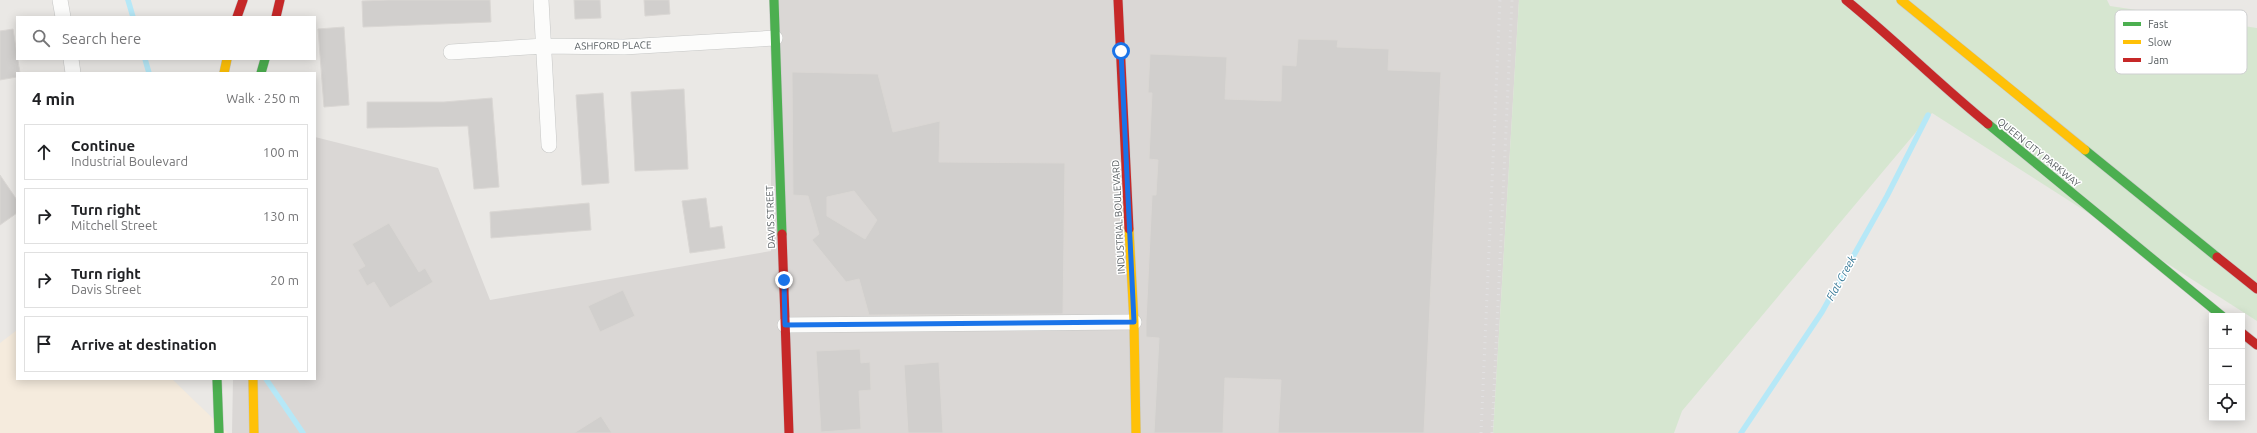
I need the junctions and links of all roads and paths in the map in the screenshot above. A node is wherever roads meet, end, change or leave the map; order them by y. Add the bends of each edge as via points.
1 (60, 0) edge
2 (243, 0) edge
3 (280, 0) edge
4 (541, 0) edge
5 (774, 0) edge
6 (1118, 0) edge
7 (1846, 0) edge
8 (1901, 0) edge
9 (63, 16) edge
10 (237, 16) edge
11 (276, 16) edge
12 (775, 38) junction
13 (544, 46) junction
14 (451, 52) dead end
15 (71, 60) edge
16 (227, 60) edge
17 (265, 60) edge
18 (74, 72) edge
19 (224, 72) edge
20 (261, 72) edge
21 (549, 145) dead end
22 (2257, 289) edge
23 (2218, 313) edge
24 (1134, 322) junction
25 (785, 325) junction
26 (2245, 335) edge
27 (2257, 345) edge
28 (217, 380) edge
29 (253, 380) edge
30 (219, 433) edge
31 (254, 433) edge
32 (789, 433) edge
33 (1136, 433) edge

1 - 9 street
2 - 10 main road
3 - 11 main road
4 - 13 street
5 - 12 main road, DAVIS STREET
6 - 24 main road, INDUSTRIAL BOULEVARD
7 - 23 main road, QUEEN CITY PARKWAY via 1891,37 1938,84
8 - 22 main road
12 - 13 street, ASHFORD PLACE via 624,47
12 - 25 main road, DAVIS STREET
13 - 14 street, ASHFORD PLACE
13 - 21 street
15 - 18 street
16 - 19 main road
17 - 20 main road
24 - 25 street
24 - 33 main road, INDUSTRIAL BOULEVARD
25 - 32 main road, DAVIS STREET
26 - 27 main road
28 - 30 main road
29 - 31 main road

